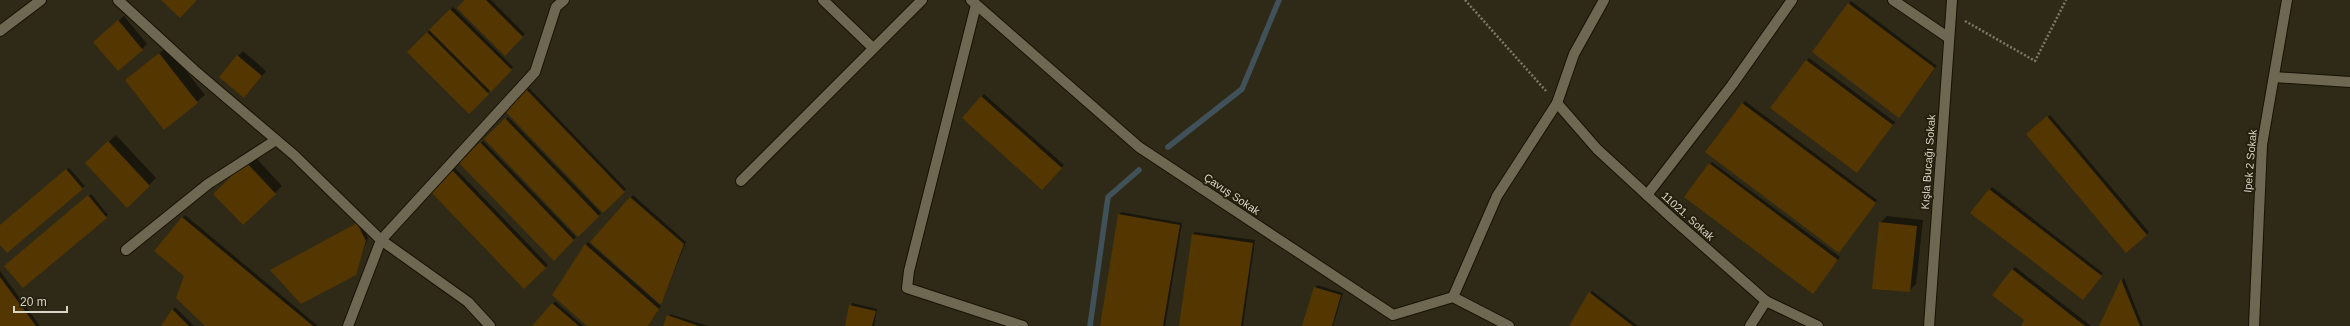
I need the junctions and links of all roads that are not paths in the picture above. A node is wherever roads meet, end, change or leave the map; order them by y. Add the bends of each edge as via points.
1 (41, 0) edge
2 (118, 0) edge
3 (564, 0) edge
4 (824, 0) edge
5 (922, 0) edge
6 (1604, 0) edge
7 (1792, 0) edge
8 (1893, 0) edge
9 (1952, 0) edge
10 (2287, 0) edge
11 (974, 2) edge
12 (0, 32) edge
13 (1949, 38) junction
14 (873, 48) junction
15 (2274, 77) junction
16 (2350, 82) edge
17 (1557, 103) junction
18 (276, 140) junction
19 (741, 182) dead end
20 (1647, 196) junction
21 (381, 240) junction
22 (126, 250) dead end
23 (1453, 298) junction
24 (1766, 301) junction
25 (348, 326) edge
26 (490, 326) edge
27 (1023, 326) edge
28 (1509, 326) edge
29 (1750, 326) edge
30 (1818, 326) edge
31 (1929, 326) edge
32 (2254, 326) edge

1 - 12 street
2 - 18 street
3 - 21 street via 556,7 535,72
4 - 14 street
5 - 14 street
6 - 17 street via 1574,54
7 - 20 street via 1732,85
8 - 13 street
9 - 13 street, Kışla Bucağı Sokak
10 - 15 street, Ipek 2 Sokak
11 - 23 street, Çavuş Sokak via 1139,147 1393,315
11 - 27 street via 907,288
13 - 31 street, Kışla Bucağı Sokak
14 - 19 street
15 - 16 street
15 - 32 street, Ipek 2 Sokak via 2262,145
17 - 20 street, 11021. Sokak via 1597,149
17 - 23 street via 1497,196
18 - 21 street
18 - 22 street via 208,184
20 - 24 street, 11021. Sokak
21 - 25 street
21 - 26 street via 468,302
23 - 28 street
24 - 29 street
24 - 30 street, 11021. Sokak

